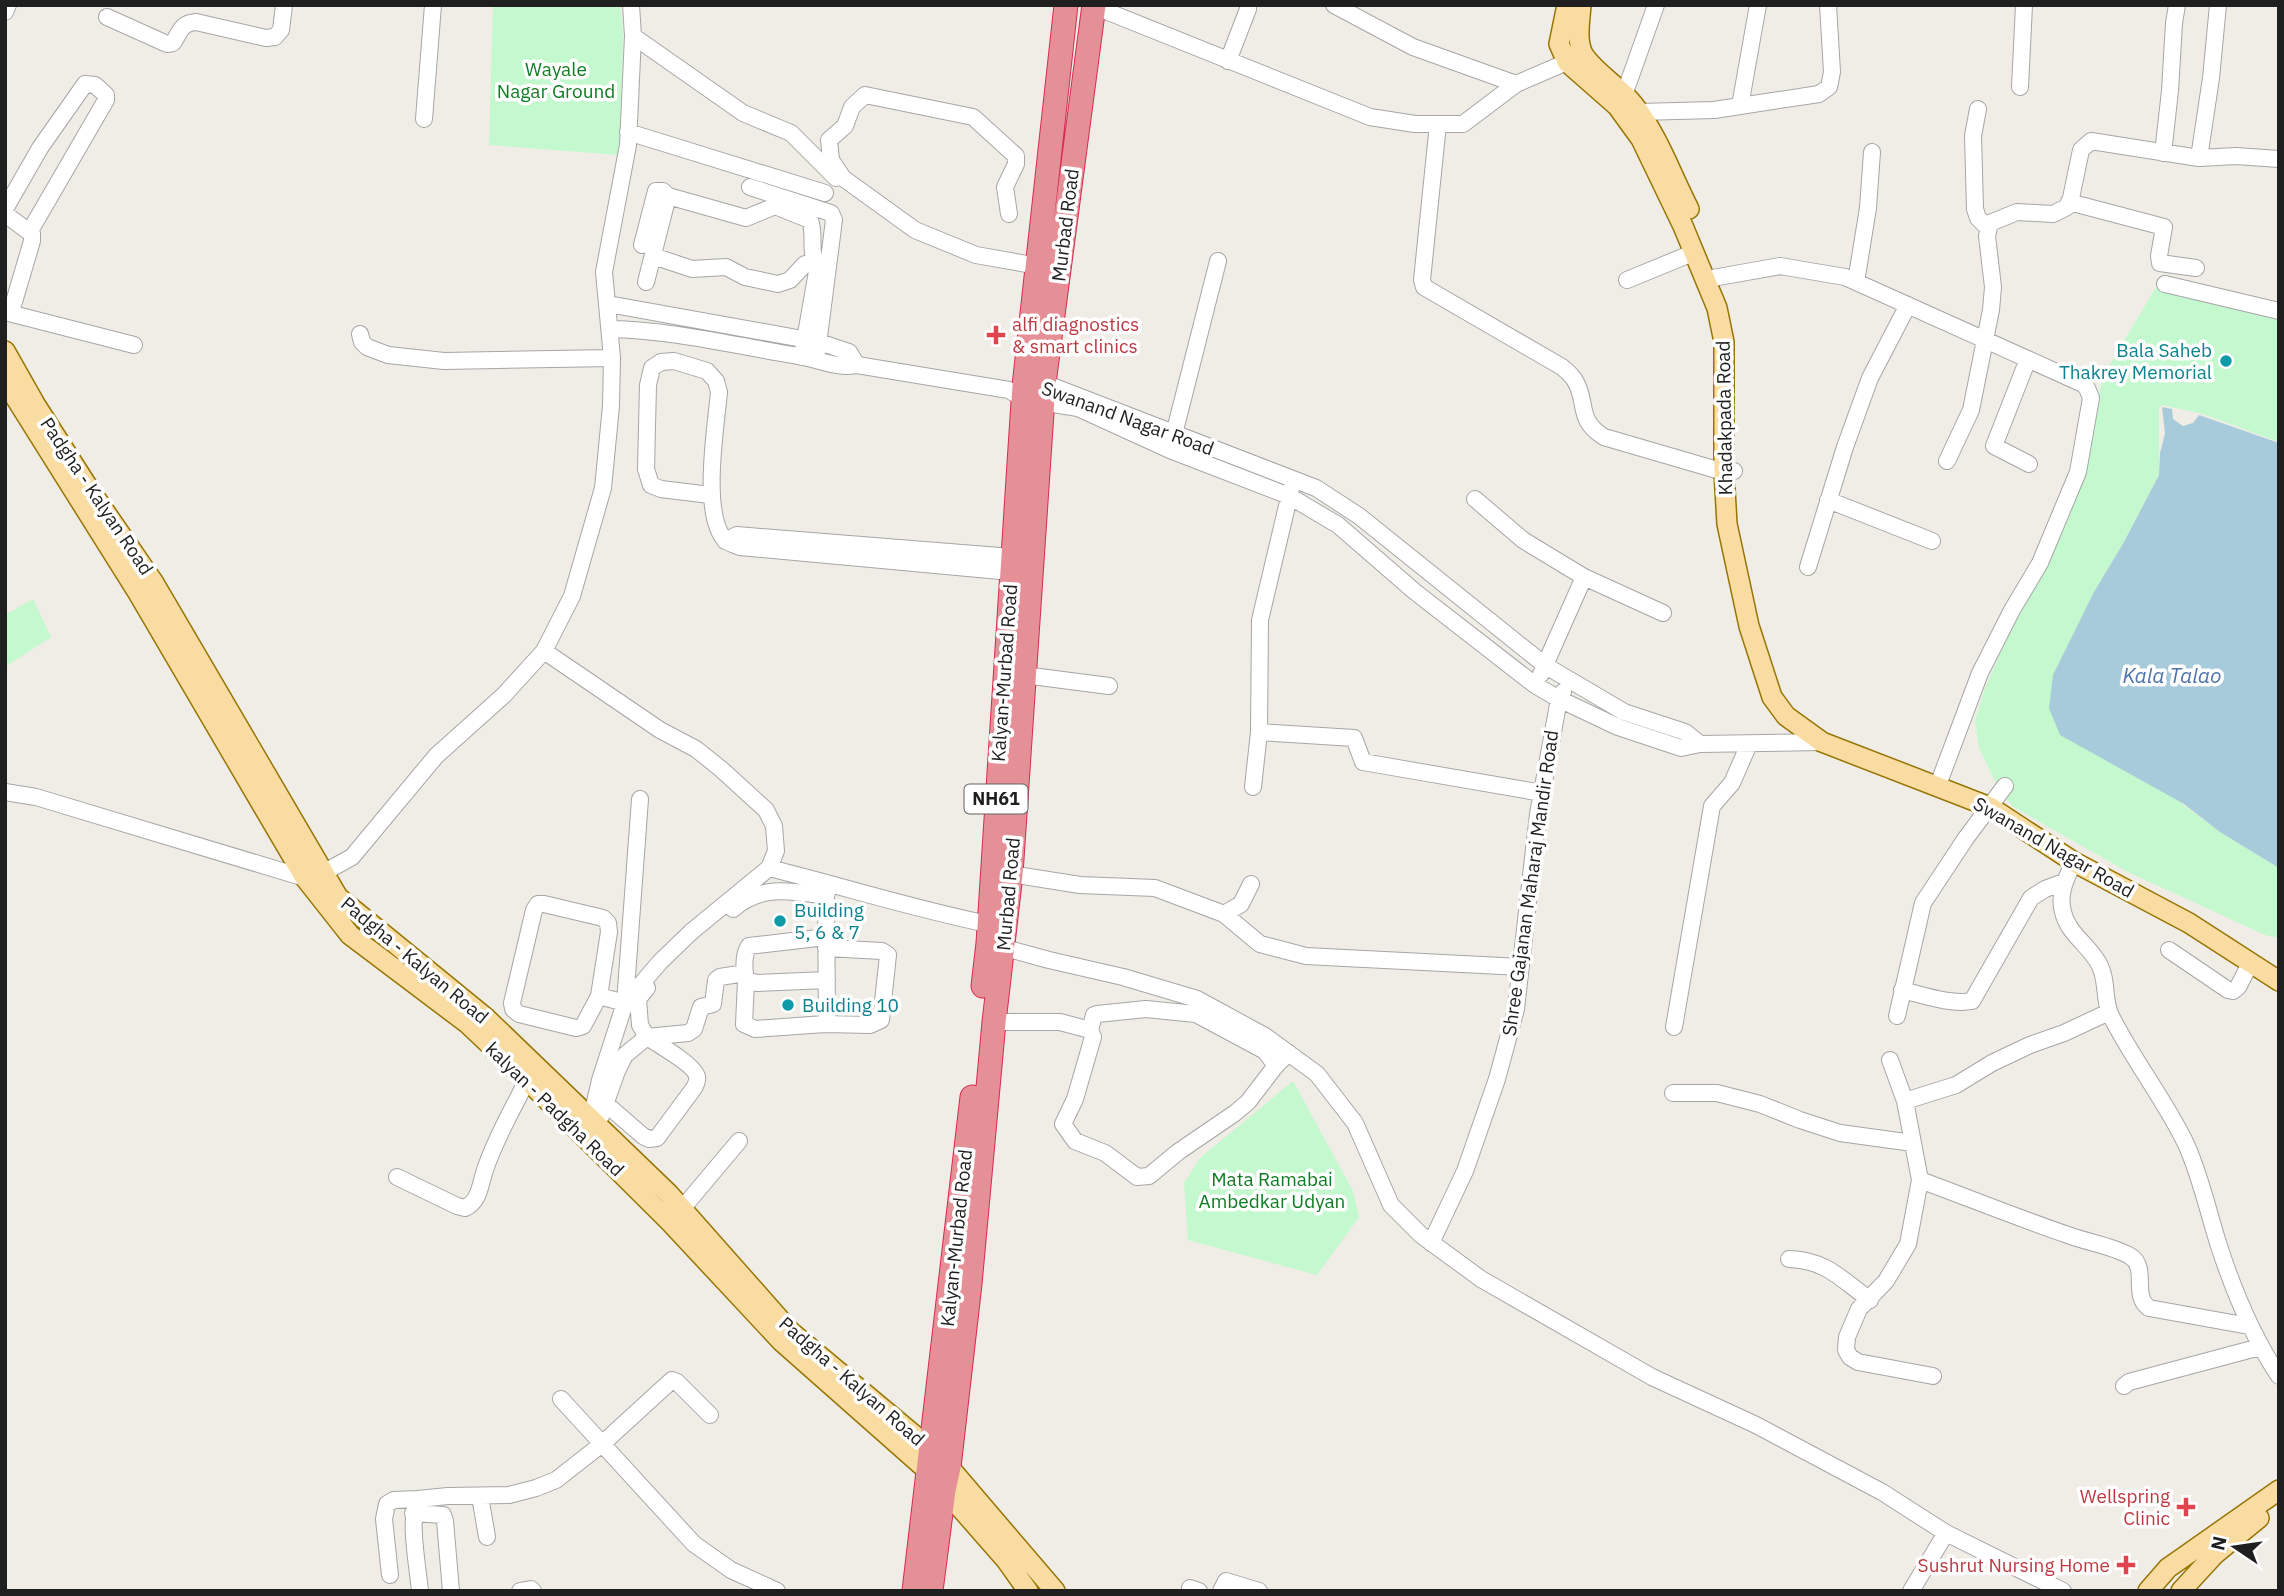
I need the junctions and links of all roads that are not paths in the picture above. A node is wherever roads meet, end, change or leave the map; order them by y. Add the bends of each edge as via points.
1 (8, 5) edge
2 (284, 5) edge
3 (433, 5) edge
4 (631, 5) edge
5 (1066, 5) edge
6 (1334, 5) edge
7 (1656, 5) edge
8 (1758, 5) edge
9 (1828, 5) edge
10 (2024, 5) edge
11 (2178, 5) edge
12 (2218, 5) edge
13 (1093, 6) edge
14 (1248, 9) dead end
15 (5, 12) edge
16 (1573, 15) edge
17 (107, 17) dead end
18 (633, 36) junction
19 (1575, 56) junction
20 (1228, 61) junction
21 (1517, 84) junction
22 (2020, 87) dead end
23 (1624, 95) junction
24 (1740, 106) junction
25 (1978, 109) dead end
26 (1633, 115) junction
27 (424, 119) dead end
28 (1438, 124) junction
29 (628, 132) junction
30 (1872, 152) dead end
31 (2163, 153) junction
32 (2199, 158) junction
33 (2279, 159) edge
34 (750, 187) dead end
35 (825, 193) dead end
36 (854, 197) dead end
37 (2069, 202) junction
38 (1679, 203) junction
39 (5, 209) edge
40 (5, 214) edge
41 (1009, 214) dead end
42 (1988, 228) junction
43 (30, 231) junction
44 (647, 250) junction
45 (1695, 252) junction
46 (1218, 261) dead end
47 (818, 266) junction
48 (1038, 266) junction
49 (2196, 268) dead end
50 (1713, 278) junction
51 (1627, 280) dead end
52 (1856, 282) junction
53 (2165, 284) dead end
54 (608, 304) junction
55 (1908, 306) junction
56 (645, 311) junction
57 (2279, 311) edge
58 (8, 312) edge
59 (610, 329) junction
60 (642, 329) junction
61 (360, 334) dead end
62 (1985, 340) junction
63 (812, 341) junction
64 (134, 345) dead end
65 (5, 351) edge
66 (612, 358) junction
67 (809, 358) junction
68 (2028, 359) junction
69 (857, 365) junction
70 (5, 381) edge
71 (1029, 392) junction
72 (1175, 434) junction
73 (1170, 450) junction
74 (1218, 459) junction
75 (1947, 461) dead end
76 (2029, 464) dead end
77 (1729, 472) junction
78 (1292, 488) junction
79 (710, 495) junction
80 (1475, 499) dead end
81 (1828, 500) junction
82 (1348, 509) junction
83 (1338, 525) junction
84 (1932, 541) dead end
85 (1012, 564) junction
86 (1808, 566) dead end
87 (1584, 577) junction
88 (146, 588) junction
89 (1663, 613) dead end
90 (544, 651) junction
91 (1546, 666) junction
92 (1024, 676) junction
93 (1570, 681) junction
94 (1535, 685) junction
95 (1109, 686) dead end
96 (1559, 699) junction
97 (1783, 710) junction
98 (1621, 719) junction
99 (1259, 732) junction
100 (1822, 742) junction
101 (1749, 744) junction
102 (1774, 744) junction
103 (1009, 749) junction
104 (1938, 785) junction
105 (2006, 786) dead end
106 (1253, 787) dead end
107 (5, 792) edge
108 (1542, 793) junction
109 (640, 799) dead end
110 (1990, 807) junction
111 (2074, 862) junction
112 (769, 868) junction
113 (1011, 874) junction
114 (314, 876) junction
115 (2064, 882) junction
116 (1251, 884) dead end
117 (828, 890) junction
118 (1224, 914) junction
119 (996, 936) junction
120 (826, 943) junction
121 (2169, 950) dead end
122 (2251, 962) junction
123 (1521, 967) junction
124 (745, 977) junction
125 (827, 981) junction
126 (2279, 981) edge
127 (1902, 990) junction
128 (599, 996) junction
129 (625, 1003) junction
130 (2109, 1012) junction
131 (1897, 1016) dead end
132 (473, 1017) junction
133 (994, 1022) junction
134 (825, 1024) junction
135 (1674, 1027) dead end
136 (1090, 1030) junction
137 (648, 1037) junction
138 (1289, 1053) junction
139 (1890, 1060) dead end
140 (1276, 1066) junction
141 (527, 1080) junction
142 (1673, 1093) dead end
143 (1905, 1101) junction
144 (606, 1104) junction
145 (592, 1127) junction
146 (739, 1141) dead end
147 (1913, 1143) junction
148 (973, 1163) junction
149 (397, 1177) dead end
150 (1920, 1180) junction
151 (676, 1216) junction
152 (1431, 1242) junction
153 (1788, 1259) dead end
154 (1870, 1300) junction
155 (2249, 1326) junction
156 (2260, 1347) junction
157 (1933, 1376) dead end
158 (2279, 1376) edge
159 (2124, 1386) dead end
160 (561, 1399) dead end
161 (710, 1415) dead end
162 (602, 1444) junction
163 (936, 1463) junction
164 (944, 1490) junction
165 (2279, 1490) edge
166 (448, 1496) junction
167 (480, 1496) junction
168 (2279, 1503) edge
169 (416, 1506) junction
170 (443, 1515) junction
171 (1945, 1533) junction
172 (487, 1537) dead end
173 (1014, 1554) junction
174 (390, 1575) dead end
175 (421, 1591) edge
176 (451, 1591) edge
177 (520, 1591) edge
178 (533, 1591) edge
179 (777, 1591) edge
180 (915, 1591) edge
181 (931, 1591) edge
182 (1028, 1591) edge
183 (1055, 1591) edge
184 (1221, 1591) edge
185 (1259, 1591) edge
186 (1911, 1591) edge
187 (2063, 1591) edge
188 (2148, 1591) edge
189 (2180, 1591) edge

1 - 15 street
2 - 17 street via 281,30 266,38 196,22 181,27 173,43 167,44
3 - 27 street
4 - 18 street
5 - 48 highway, Kalyan-Murbad Road / NH61
6 - 21 street via 1413,47
7 - 23 street
8 - 24 street
9 - 24 street via 1829,87 1819,94
10 - 22 street
11 - 31 street
12 - 32 street
13 - 20 street
13 - 71 highway, Murbad Road / NH61
14 - 20 street
16 - 19 main road
18 - 29 street
18 - 36 street via 743,113 791,133
19 - 21 street
19 - 23 main road, Khadakpada Road via 1591,62
19 - 26 main road, Khadakpada Road via 1617,106
20 - 28 street via 1370,117
21 - 28 street via 1463,124
23 - 26 main road, Khadakpada Road
24 - 26 street
25 - 42 street via 1973,136 1975,209
26 - 38 main road, Khadakpada Road
28 - 77 street via 1424,288 1562,367 1575,380 1586,421 1604,437
29 - 35 street
29 - 54 street via 604,272
30 - 52 street
31 - 32 street
31 - 37 street via 2091,141 2081,150
32 - 33 street
34 - 63 street via 831,213 834,220
37 - 42 street via 2062,212 2017,212 1996,219
37 - 49 street via 2164,227 2160,263
38 - 45 main road, Khadakpada Road
38 - 50 main road, Khadakpada Road
39 - 43 street via 85,84 95,85 107,100
40 - 43 street
41 - 48 street via 1005,187 1016,156 974,117 865,95 852,107 845,126 829,140 831,160 843,178 915,230 976,255
42 - 62 street via 1993,287
43 - 58 street via 32,241
44 - 47 street via 692,269 726,267 744,277 778,284 790,280 805,264
44 - 47 street via 656,191 663,191 746,218 775,206 810,220 814,229 812,257
44 - 56 street
45 - 50 main road, Khadakpada Road
45 - 51 street
46 - 72 street
47 - 63 street
48 - 71 highway, Kalyan-Murbad Road / NH61
50 - 52 street via 1780,266
50 - 77 main road, Khadakpada Road via 1731,340
52 - 55 street
53 - 57 street
54 - 56 street
54 - 59 street
55 - 62 street
55 - 81 street via 1870,378
56 - 60 street
56 - 63 street
58 - 64 street
59 - 60 street
59 - 66 street
60 - 67 street
61 - 66 street via 367,347 388,355 444,361
62 - 68 street
62 - 75 street via 1971,410
63 - 67 street
63 - 69 street via 849,352
65 - 88 main road, Padgha - Kalyan Road
66 - 90 street via 603,488 572,596
67 - 69 street
68 - 76 street via 1994,446
68 - 104 street via 2083,384 2090,393 2078,472 2040,563 1980,673
69 - 71 street
70 - 88 main road, kalyan - Padgha Road
71 - 72 street, Swanand Nagar Road
71 - 73 street, Swanand Nagar Road via 1078,408
71 - 85 highway, Kalyan-Murbad Road / NH61
71 - 92 highway, Murbad Road / NH61
72 - 73 street
72 - 74 street, Swanand Nagar Road
73 - 74 street, Swanand Nagar Road
74 - 78 street, Swanand Nagar Road
77 - 97 main road, Khadakpada Road via 1732,523
78 - 82 street, Swanand Nagar Road via 1316,488
78 - 83 street, Swanand Nagar Road
78 - 99 street via 1260,620
79 - 79 street via 716,382 707,371 661,362 652,368 648,385 646,469 651,485
79 - 85 street via 725,541 737,535
80 - 87 street via 1523,540
81 - 84 street
81 - 86 street
82 - 83 street
82 - 91 street, Swanand Nagar Road
83 - 94 street, Swanand Nagar Road
85 - 103 highway, Kalyan-Murbad Road / NH61
87 - 89 street
87 - 91 street
88 - 114 main road, kalyan - Padgha Road
90 - 112 street via 660,730 696,749 766,810 774,827 776,851
90 - 114 street via 504,695 436,756 352,857
91 - 93 street, Swanand Nagar Road
91 - 94 street
92 - 95 street
92 - 103 highway, Murbad Road / NH61
93 - 96 street, Shree Gajanan Maharaj Mandir Road
93 - 98 street, Swanand Nagar Road
94 - 96 street, Swanand Nagar Road
96 - 98 street, Swanand Nagar Road
96 - 108 street, Shree Gajanan Maharaj Mandir Road
97 - 100 main road
97 - 102 street
98 - 101 street, Swanand Nagar Road via 1660,731 1685,732 1700,744
99 - 106 street
99 - 108 street via 1354,738 1363,762
100 - 102 street, Swanand Nagar Road
100 - 104 main road, Swanand Nagar Road
101 - 102 street, Swanand Nagar Road
101 - 135 street via 1732,783 1712,806
103 - 113 highway, Murbad Road / NH61
103 - 119 highway, Kalyan-Murbad Road / NH61
104 - 110 main road, Swanand Nagar Road
105 - 110 street
107 - 114 street
108 - 123 street, Shree Gajanan Maharaj Mandir Road
109 - 129 street
110 - 111 main road, Swanand Nagar Road
110 - 127 street via 1923,903
111 - 115 street
111 - 122 main road, Swanand Nagar Road
112 - 117 street
112 - 129 street via 691,932
113 - 118 street via 1080,886 1155,888
113 - 119 highway, Murbad Road / NH61
114 - 132 main road, kalyan - Padgha Road via 350,936
115 - 127 street via 2031,898 1972,1001
115 - 130 street via 2062,911 2069,928 2100,964
116 - 118 street via 1241,904
117 - 119 street via 858,893
117 - 120 street
117 - 137 street via 782,889 737,905 638,999 639,1025
118 - 123 street via 1260,944 1306,957
119 - 133 highway, Murbad Road / NH61
119 - 138 street via 1197,999
119 - 148 highway, Kalyan-Murbad Road / NH61
120 - 124 street via 749,946
120 - 125 street
120 - 134 street via 888,955 881,1020 870,1025
121 - 122 street via 2234,991
122 - 126 main road, Swanand Nagar Road
123 - 152 street, Shree Gajanan Maharaj Mandir Road via 1516,1009 1497,1079 1465,1171
124 - 125 street via 758,983
124 - 134 street via 744,1024 749,1027
124 - 137 street via 716,980 713,1004 701,1007 694,1029 688,1033
125 - 134 street
127 - 131 street
128 - 128 street via 608,923 603,918 538,904 513,1009 576,1028 583,1026
128 - 129 street
129 - 145 street via 600,1080
130 - 143 street via 1992,1063 1956,1085
130 - 155 street via 2186,1143
132 - 141 main road, kalyan - Padgha Road
132 - 145 main road, Padgha - Kalyan Road
133 - 136 street via 1060,1022
133 - 148 highway, Murbad Road / NH61
136 - 140 street via 1097,1014 1146,1009 1196,1014 1265,1051
136 - 140 street via 1093,1037 1063,1124 1075,1141 1105,1153 1141,1178 1236,1113
137 - 144 street via 625,1055
137 - 144 street via 691,1067 698,1080 694,1087 657,1139 643,1136
138 - 140 street
138 - 152 street via 1317,1073 1355,1123 1391,1205
139 - 143 street
141 - 145 main road, kalyan - Padgha Road
141 - 149 street via 472,1205 457,1206
142 - 147 street via 1717,1093 1840,1133
143 - 147 street
144 - 145 street
145 - 151 main road, kalyan - Padgha Road
146 - 151 street
147 - 150 street
148 - 163 highway, Murbad Road / NH61
150 - 154 street via 1908,1244
150 - 155 street via 2129,1255 2138,1266 2140,1298 2148,1308
151 - 163 main road, kalyan - Padgha Road via 786,1337
152 - 171 street via 1481,1279 1651,1377 1756,1425 1882,1492
153 - 154 street via 1813,1261
154 - 157 street via 1859,1309 1847,1337 1850,1357
155 - 156 street
156 - 158 street
156 - 159 street
160 - 162 street
161 - 162 street via 672,1380
162 - 167 street via 556,1480 509,1495
162 - 179 street via 694,1544 731,1570
163 - 164 highway, Murbad Road / NH61
163 - 173 main road
163 - 180 highway, NH61
164 - 173 main road
164 - 181 highway, NH61
165 - 188 main road via 2168,1568
166 - 167 street
166 - 169 street
166 - 170 street
167 - 172 street
168 - 189 main road via 2214,1555
169 - 170 street
169 - 174 street via 394,1500 387,1504 384,1519
169 - 175 street
170 - 176 street
171 - 186 street
171 - 187 street
173 - 182 main road
173 - 183 main road
177 - 178 street
184 - 185 street via 1226,1581

